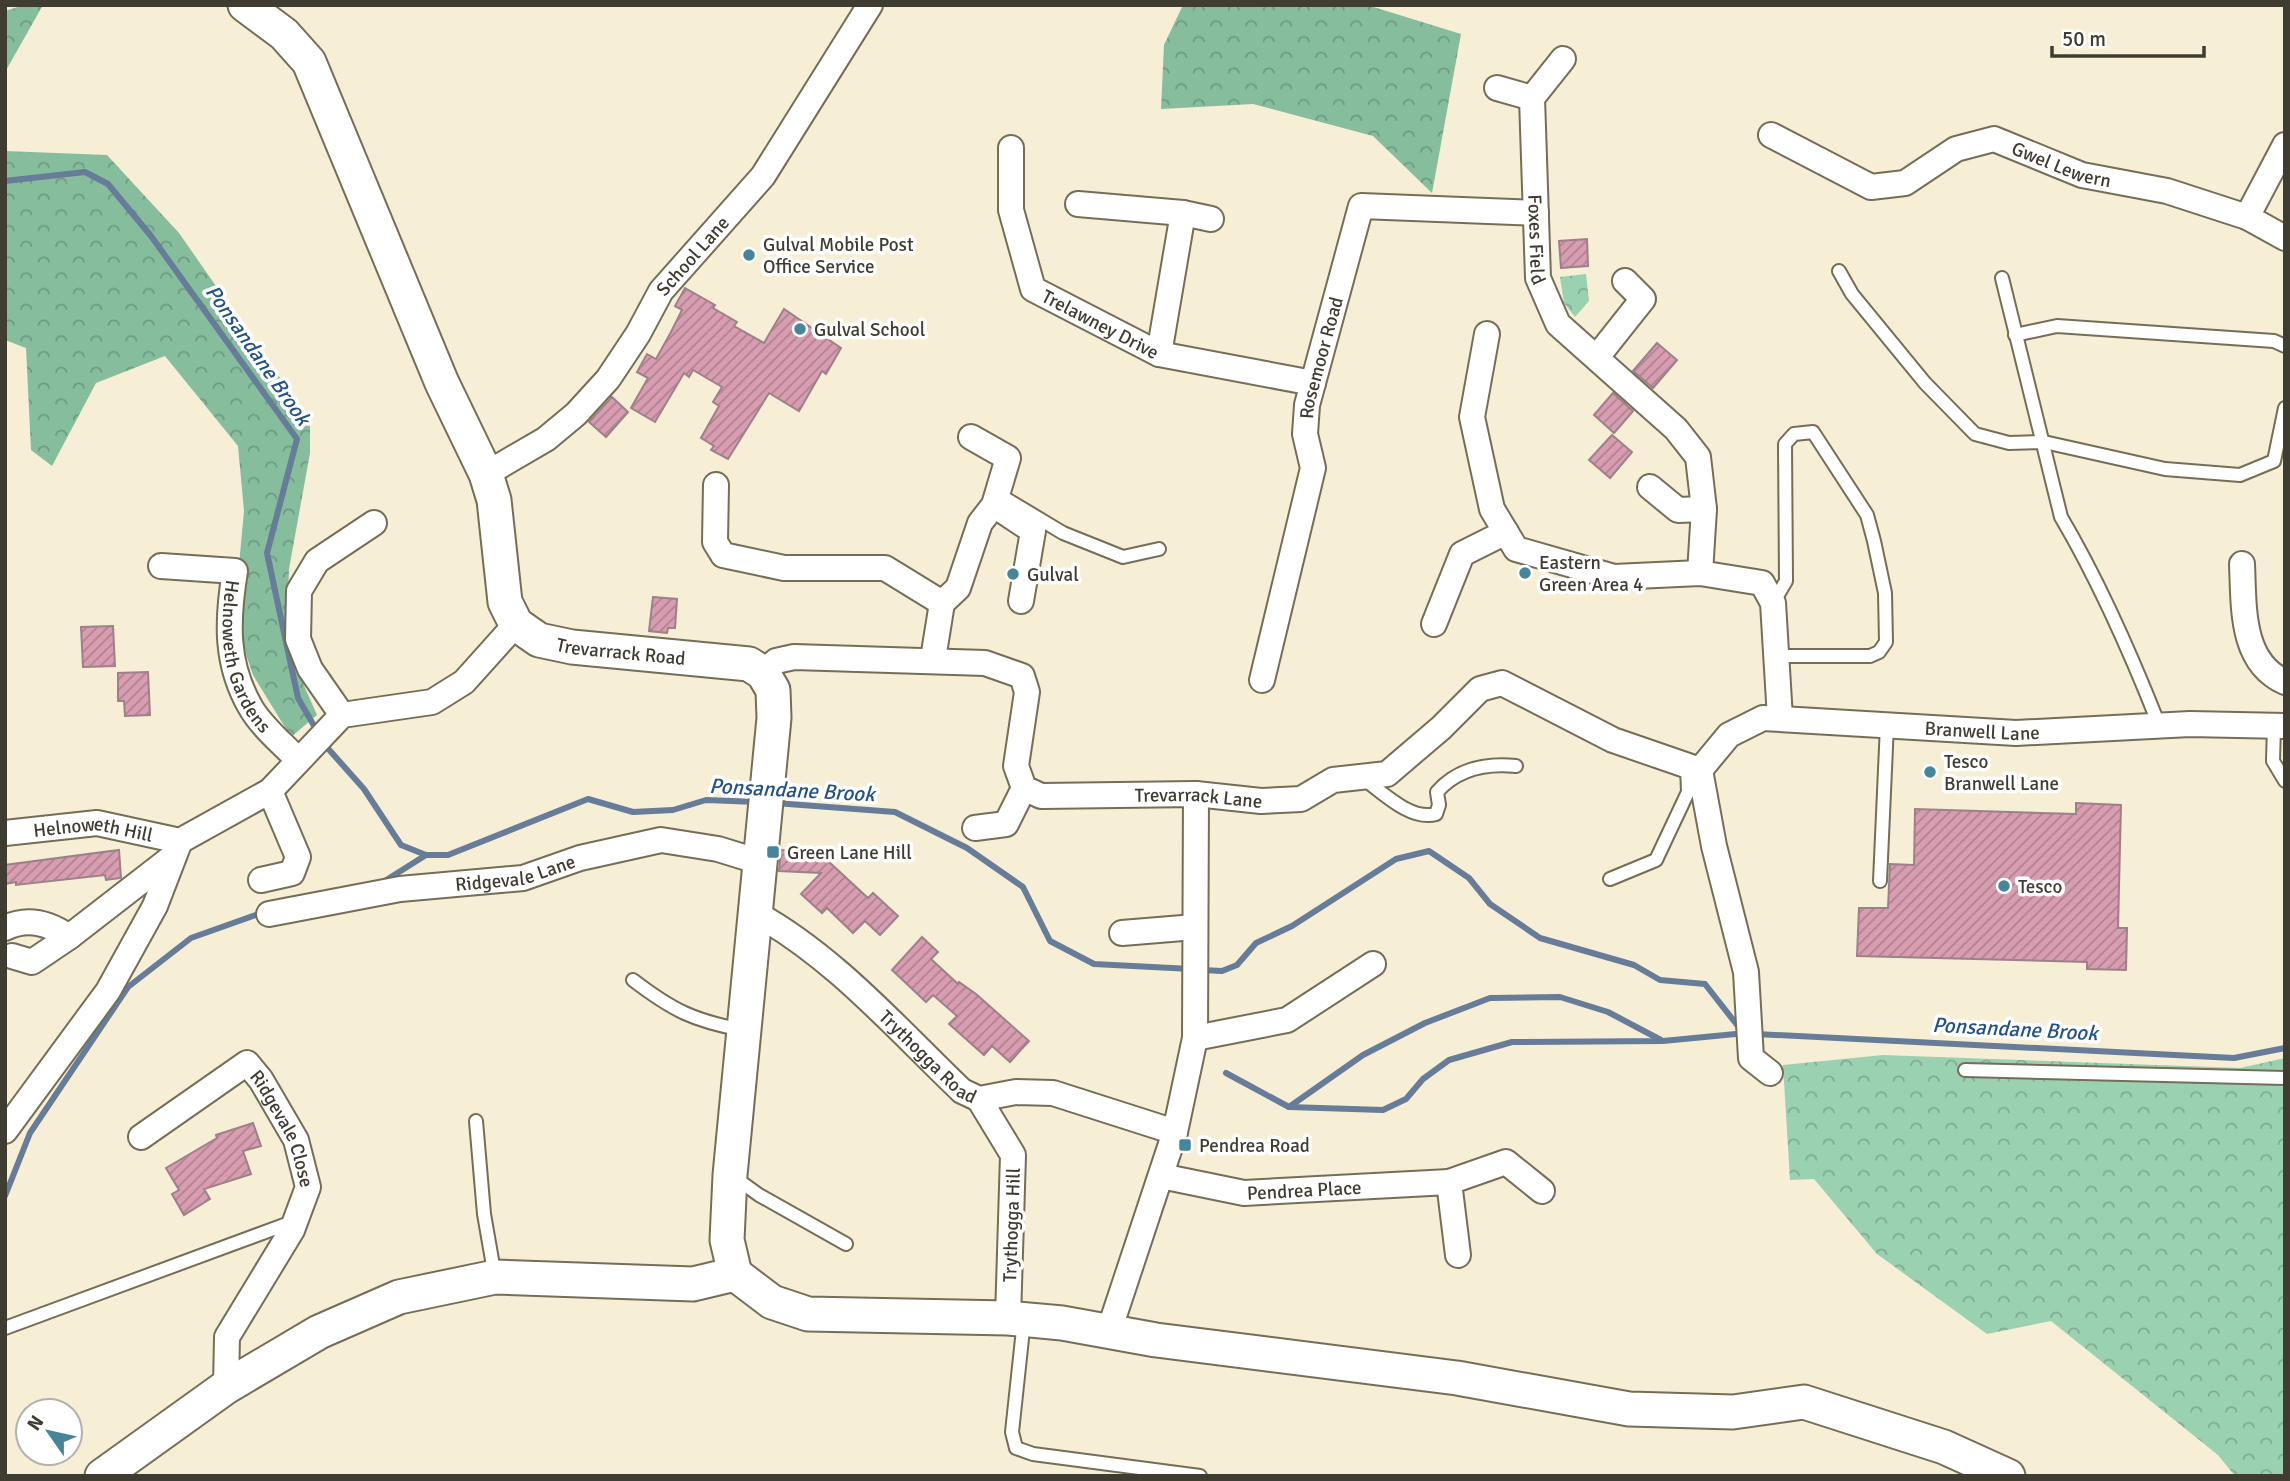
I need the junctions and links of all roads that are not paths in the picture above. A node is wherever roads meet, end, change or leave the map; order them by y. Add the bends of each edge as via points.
1 (245, 5) edge
2 (870, 5) edge
3 (1563, 59) dead end
4 (1497, 88) dead end
5 (1532, 98) junction
6 (1772, 135) dead end
7 (2285, 145) edge
8 (1011, 148) dead end
9 (1078, 204) dead end
10 (1183, 213) junction
11 (1536, 213) junction
12 (2247, 217) junction
13 (1211, 219) dead end
14 (2285, 238) edge
15 (1839, 271) dead end
16 (2002, 278) dead end
17 (1625, 281) dead end
18 (1487, 334) dead end
19 (2015, 335) junction
20 (2285, 346) edge
21 (1159, 354) junction
22 (1597, 358) junction
23 (1312, 383) junction
24 (2285, 408) edge
25 (971, 437) dead end
26 (2044, 442) junction
27 (486, 474) junction
28 (716, 485) dead end
29 (1650, 487) dead end
30 (995, 499) junction
31 (1704, 509) junction
32 (374, 523) dead end
33 (1506, 532) junction
34 (1159, 549) dead end
35 (2242, 564) dead end
36 (161, 566) dead end
37 (1700, 573) junction
38 (1021, 601) dead end
39 (942, 603) junction
40 (1773, 603) junction
41 (516, 624) junction
42 (1434, 624) dead end
43 (1776, 656) junction
44 (933, 659) junction
45 (763, 673) junction
46 (1262, 680) dead end
47 (2285, 682) edge
48 (339, 718) junction
49 (1780, 718) junction
50 (1887, 725) junction
51 (2158, 725) junction
52 (2279, 726) edge
53 (305, 753) junction
54 (1517, 766) dead end
55 (1693, 768) junction
56 (1358, 775) junction
57 (2285, 781) edge
58 (1024, 788) junction
59 (270, 792) junction
60 (1196, 794) junction
61 (975, 828) dead end
62 (5, 833) edge
63 (176, 850) junction
64 (760, 862) junction
65 (1610, 879) dead end
66 (261, 880) dead end
67 (1880, 881) dead end
68 (753, 912) junction
69 (269, 914) dead end
70 (1195, 926) junction
71 (5, 928) edge
72 (1122, 933) dead end
73 (69, 937) junction
74 (12, 956) dead end
75 (1373, 964) dead end
76 (633, 980) dead end
77 (743, 1030) junction
78 (1195, 1038) junction
79 (1965, 1070) dead end
80 (1770, 1073) dead end
81 (2285, 1078) edge
82 (979, 1099) junction
83 (476, 1121) dead end
84 (5, 1131) edge
85 (1175, 1132) junction
86 (141, 1136) dead end
87 (730, 1175) junction
88 (1161, 1177) junction
89 (1449, 1182) junction
90 (1542, 1191) dead end
91 (295, 1221) junction
92 (846, 1244) dead end
93 (1458, 1255) dead end
94 (735, 1274) junction
95 (495, 1277) junction
96 (1016, 1319) junction
97 (5, 1328) edge
98 (1109, 1331) junction
99 (226, 1387) junction
100 (102, 1476) edge
101 (1200, 1476) edge
102 (2008, 1476) edge

1 - 27 main road via 284,34 309,62 442,383
2 - 27 street, School Lane via 763,176 661,291 608,379 546,439
3 - 5 street
4 - 5 street
5 - 11 street, Foxes Field
6 - 12 street, Gwel Lewern via 1871,187 1905,183 1956,149 1994,139 2082,175 2166,191
7 - 12 street
8 - 21 street, Trelawney Drive via 1011,210 1033,289
9 - 10 street
10 - 13 street
10 - 21 street
11 - 22 street, Foxes Field via 1538,278 1558,324
11 - 23 street, Rosemoor Road via 1361,206
12 - 14 street, Gwel Lewern
15 - 26 lane via 1852,294 1917,373 1975,434 2009,443
16 - 19 lane
17 - 22 street via 1643,299
18 - 33 street via 1472,417 1492,509
19 - 20 lane via 2056,326 2274,341
19 - 26 lane
21 - 23 street, Trelawney Drive
22 - 31 street, Foxes Field via 1676,429 1698,457
23 - 46 street, Rosemoor Road via 1305,434 1313,468
24 - 26 lane via 2274,461 2239,475 2165,469
25 - 30 street via 1008,458
26 - 51 lane via 2061,517 2135,663
27 - 41 main road via 494,500 505,601
28 - 39 street via 715,542 723,555 785,568 885,568
29 - 31 street via 1678,510
30 - 34 lane via 1123,557
30 - 38 street via 1033,531
30 - 39 street via 979,523 958,588
31 - 37 street, Foxes Field
32 - 48 street via 317,561 299,591 298,639
33 - 37 street via 1516,549 1614,577
33 - 42 street via 1462,554
35 - 47 street via 2245,624 2256,660
36 - 53 street, Helnoweth Gardens via 235,571 228,615 231,662 252,709
37 - 40 street via 1762,583
39 - 44 street
40 - 43 street
40 - 43 lane via 1786,581 1785,444 1794,434 1813,432 1867,515 1885,593 1886,642 1870,656
41 - 45 main road, Trevarrack Road via 539,640 572,647 750,664
41 - 48 street via 464,682 432,702
43 - 49 street
44 - 45 street via 794,657 776,662
44 - 58 street via 985,663 1022,676 1027,692 1016,766
45 - 64 main road via 773,690
48 - 53 street
49 - 50 street, Branwell Lane
49 - 55 street, Branwell Lane via 1763,718 1729,735
50 - 51 street, Branwell Lane via 2015,733
50 - 67 lane
51 - 52 street, Branwell Lane
52 - 57 lane via 2273,761
53 - 59 street
54 - 56 lane via 1483,765 1446,783 1437,792 1436,814 1428,816 1416,814
55 - 56 street, Trevarrack Lane via 1613,740 1502,684 1480,690 1387,774
55 - 65 lane via 1689,792 1656,860
55 - 80 street via 1744,961 1751,1058
56 - 60 street, Trevarrack Lane via 1333,779 1301,799 1261,801
58 - 60 street, Trevarrack Lane via 1041,796
58 - 61 street via 1006,824
59 - 63 street
59 - 66 street via 298,857 292,873
60 - 70 street
62 - 63 street, Helnoweth Hill via 97,824
63 - 73 street
63 - 84 street via 155,906 108,991
64 - 68 main road
64 - 69 street, Ridgevale Lane via 662,840 580,858 523,878 400,889
68 - 77 main road
68 - 82 street, Trythogga Road via 785,931 845,980 962,1091
70 - 72 street
70 - 78 street
71 - 73 street via 20,921 44,924
73 - 74 street via 32,962
75 - 78 street via 1287,1020
76 - 77 lane via 669,1007 708,1023
77 - 87 main road
78 - 85 street
79 - 81 lane
82 - 85 street, Trythogga Road via 1053,1093
82 - 96 street, Trythogga Hill via 1013,1155
83 - 95 lane
85 - 88 street
86 - 91 street, Ridgevale Close via 247,1063 296,1140 309,1187
87 - 92 lane
87 - 94 main road via 727,1240
88 - 89 street, Pendrea Place via 1244,1193
88 - 98 street
89 - 90 street, Pendrea Place via 1506,1162
89 - 93 street
91 - 97 lane
91 - 99 street, Ridgevale Close via 226,1336
94 - 95 main road via 693,1284
94 - 96 main road via 772,1302 808,1314
95 - 99 main road via 400,1297 319,1332
96 - 98 main road
96 - 101 lane via 1016,1448
98 - 102 main road via 1457,1378 1629,1409 1732,1412 1804,1402 1944,1447
99 - 100 main road

